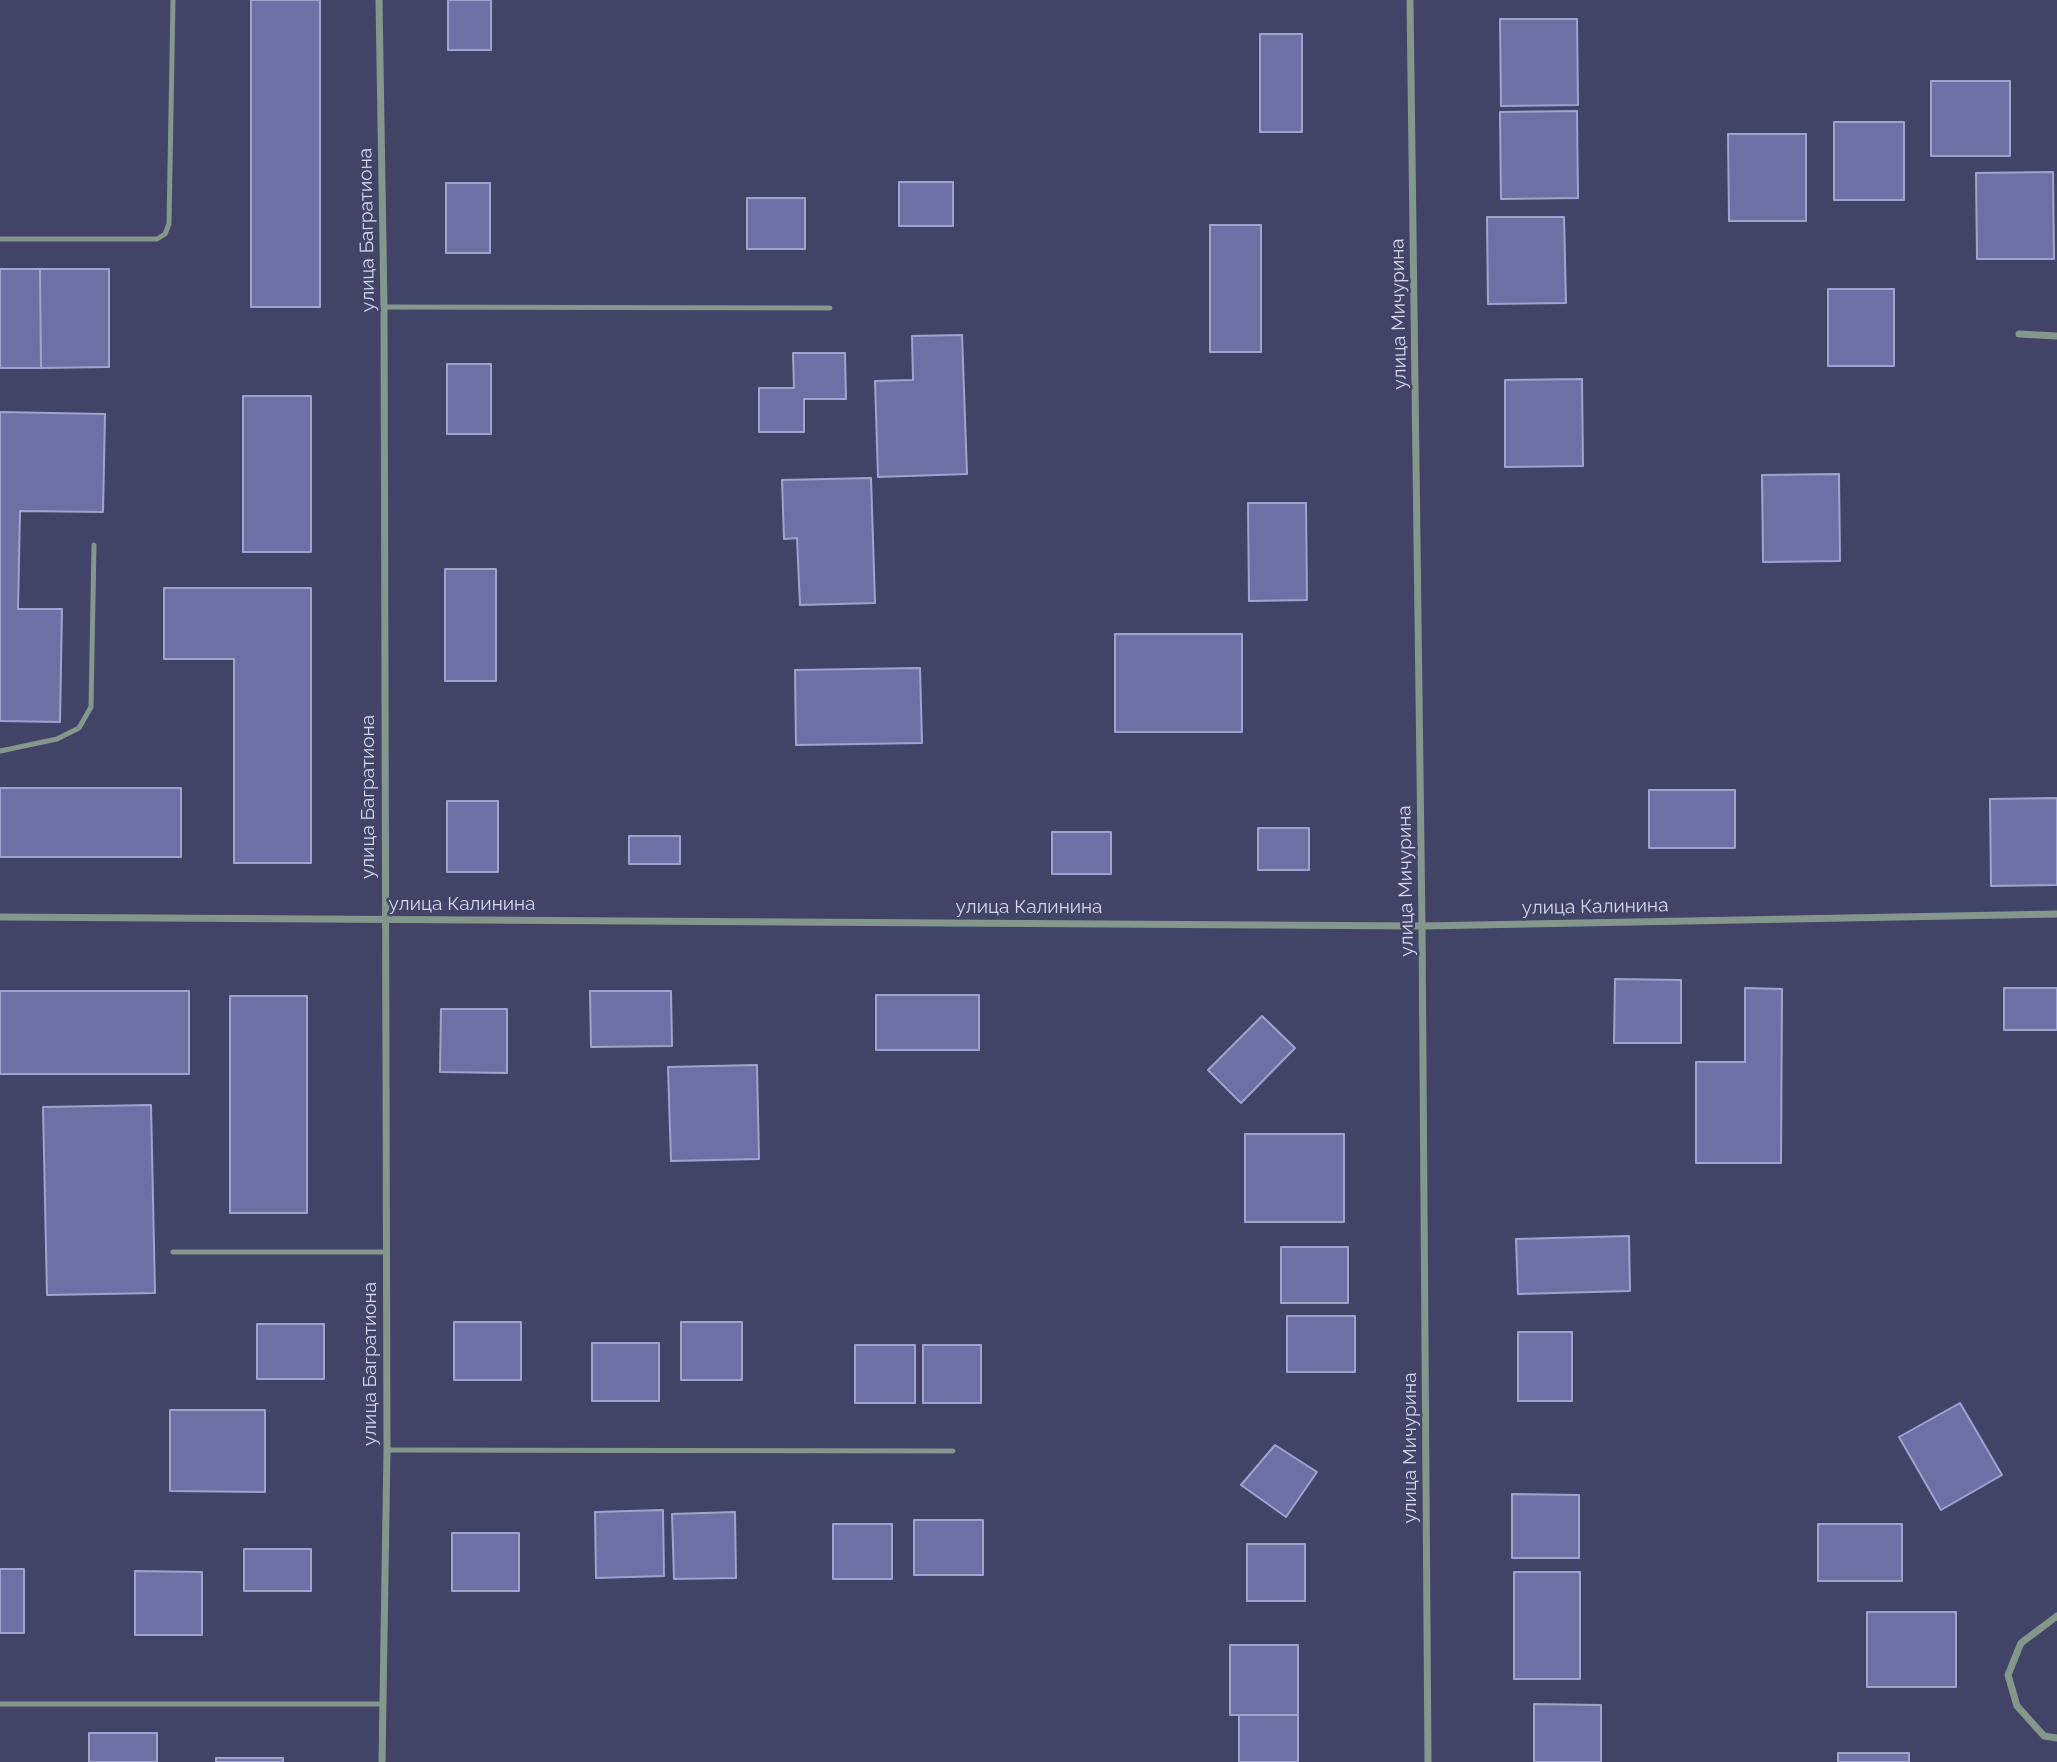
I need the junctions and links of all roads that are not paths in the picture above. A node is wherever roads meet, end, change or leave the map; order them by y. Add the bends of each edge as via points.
1 (173, 0) edge
2 (379, 0) edge
3 (1410, 0) edge
4 (0, 239) edge
5 (384, 307) junction
6 (830, 308) dead end
7 (2019, 334) dead end
8 (2057, 336) edge
9 (94, 545) dead end
10 (0, 751) edge
11 (2057, 914) edge
12 (0, 918) edge
13 (383, 919) junction
14 (1422, 926) junction
15 (173, 1252) dead end
16 (386, 1252) junction
17 (387, 1450) junction
18 (953, 1451) dead end
19 (2057, 1616) edge
20 (0, 1704) edge
21 (382, 1704) junction
22 (2057, 1738) edge
23 (382, 1762) edge
24 (1428, 1762) edge

1 - 4 lane via 169,224 165,234 156,239
2 - 5 street, улица Багратиона
3 - 14 street, улица Мичурина
5 - 6 lane
5 - 13 street, улица Багратиона
7 - 8 street
9 - 10 lane via 91,707 79,728 57,739
11 - 14 street, улица Калинина
12 - 13 street, улица Калинина
13 - 14 street, улица Калинина
13 - 16 street, улица Багратиона
14 - 24 street, улица Мичурина
15 - 16 lane
16 - 17 street, улица Багратиона
17 - 18 lane
17 - 21 street, улица Багратиона
19 - 22 street via 2021,1643 2008,1675 2017,1706 2044,1736
20 - 21 lane
21 - 23 street, улица Багратиона

